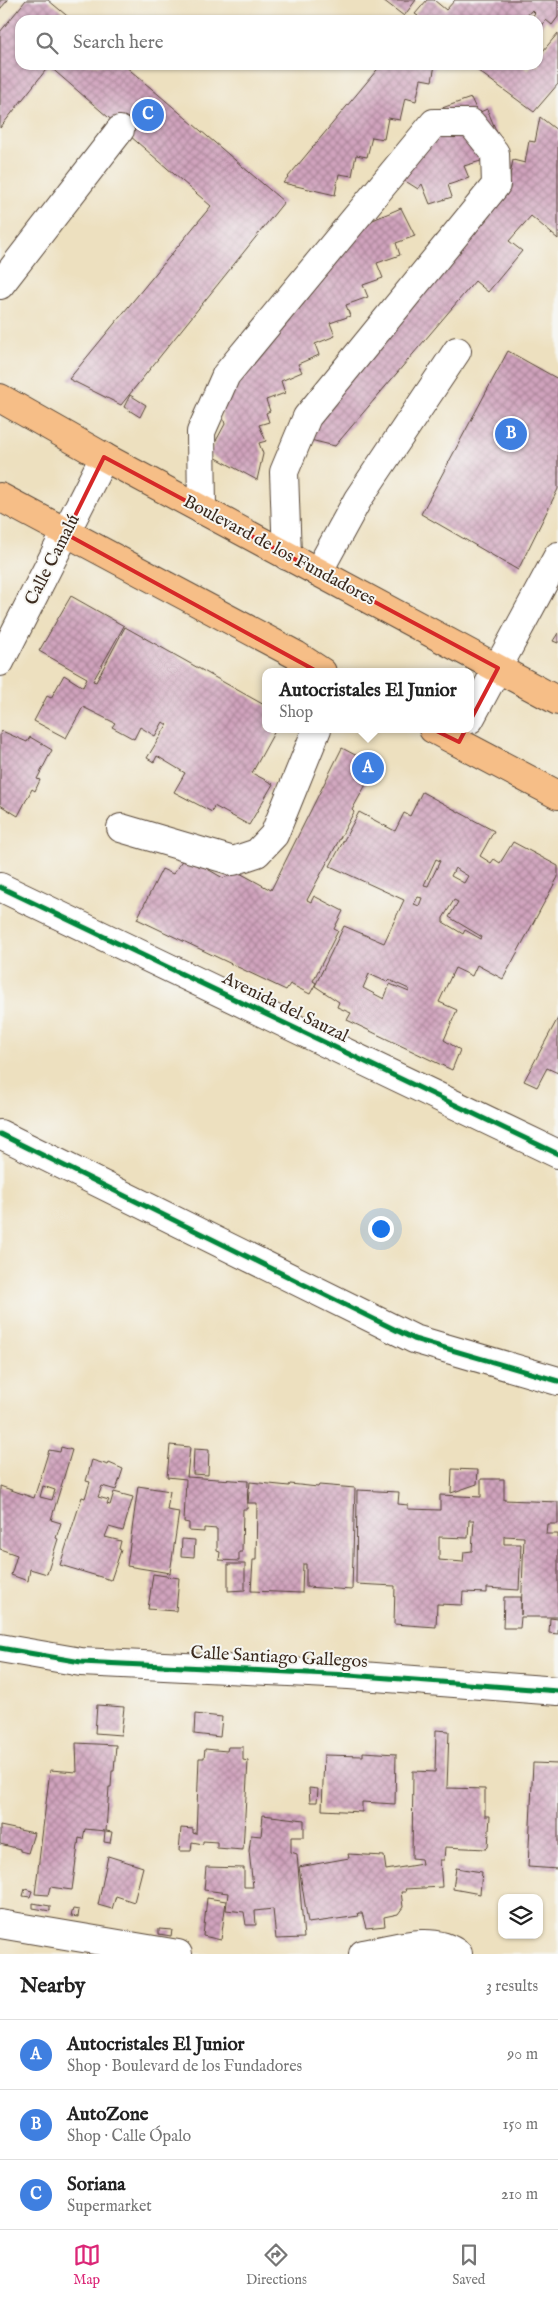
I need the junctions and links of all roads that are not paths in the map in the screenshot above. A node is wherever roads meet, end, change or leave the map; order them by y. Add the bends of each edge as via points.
1 (120, 130) dead end
2 (0, 285) edge
3 (457, 351) dead end
4 (0, 398) edge
5 (104, 457) junction
6 (0, 497) edge
7 (202, 510) junction
8 (66, 534) junction
9 (287, 556) junction
10 (558, 556) edge
11 (318, 572) junction
12 (0, 662) edge
13 (316, 668) edge
14 (498, 668) junction
15 (558, 701) edge
16 (474, 713) edge
17 (315, 733) edge
18 (469, 733) edge
19 (558, 795) edge
20 (121, 828) dead end
21 (0, 887) edge
22 (0, 1134) edge
23 (558, 1154) edge
24 (558, 1381) edge
25 (0, 1648) edge
26 (558, 1691) edge
27 (0, 1924) edge
28 (178, 1954) edge
29 (363, 1954) edge
30 (458, 1954) edge

1 - 2 street
3 - 11 street via 358,499
4 - 5 main road, Boulevard de los Fundadores
5 - 7 main road, Boulevard de los Fundadores
5 - 8 street, Calle Camalú
6 - 8 main road
7 - 9 main road, Boulevard de los Fundadores
7 - 9 street via 201,432 226,375 434,123 471,123 495,153 496,184 308,417 284,472
8 - 12 street, Calle Camalú
8 - 13 main road
9 - 11 main road, Boulevard de los Fundadores
10 - 14 street
11 - 14 main road, Boulevard de los Fundadores
14 - 15 main road, Boulevard de los Fundadores
14 - 16 street
17 - 20 street via 274,835 256,853 233,861
18 - 19 main road
21 - 23 street, Avenida del Sauzal
22 - 24 street via 414,1339
25 - 26 street, Calle Santiago Gallegos via 82,1662 349,1675
27 - 28 street
29 - 30 street via 427,1943 451,1948

